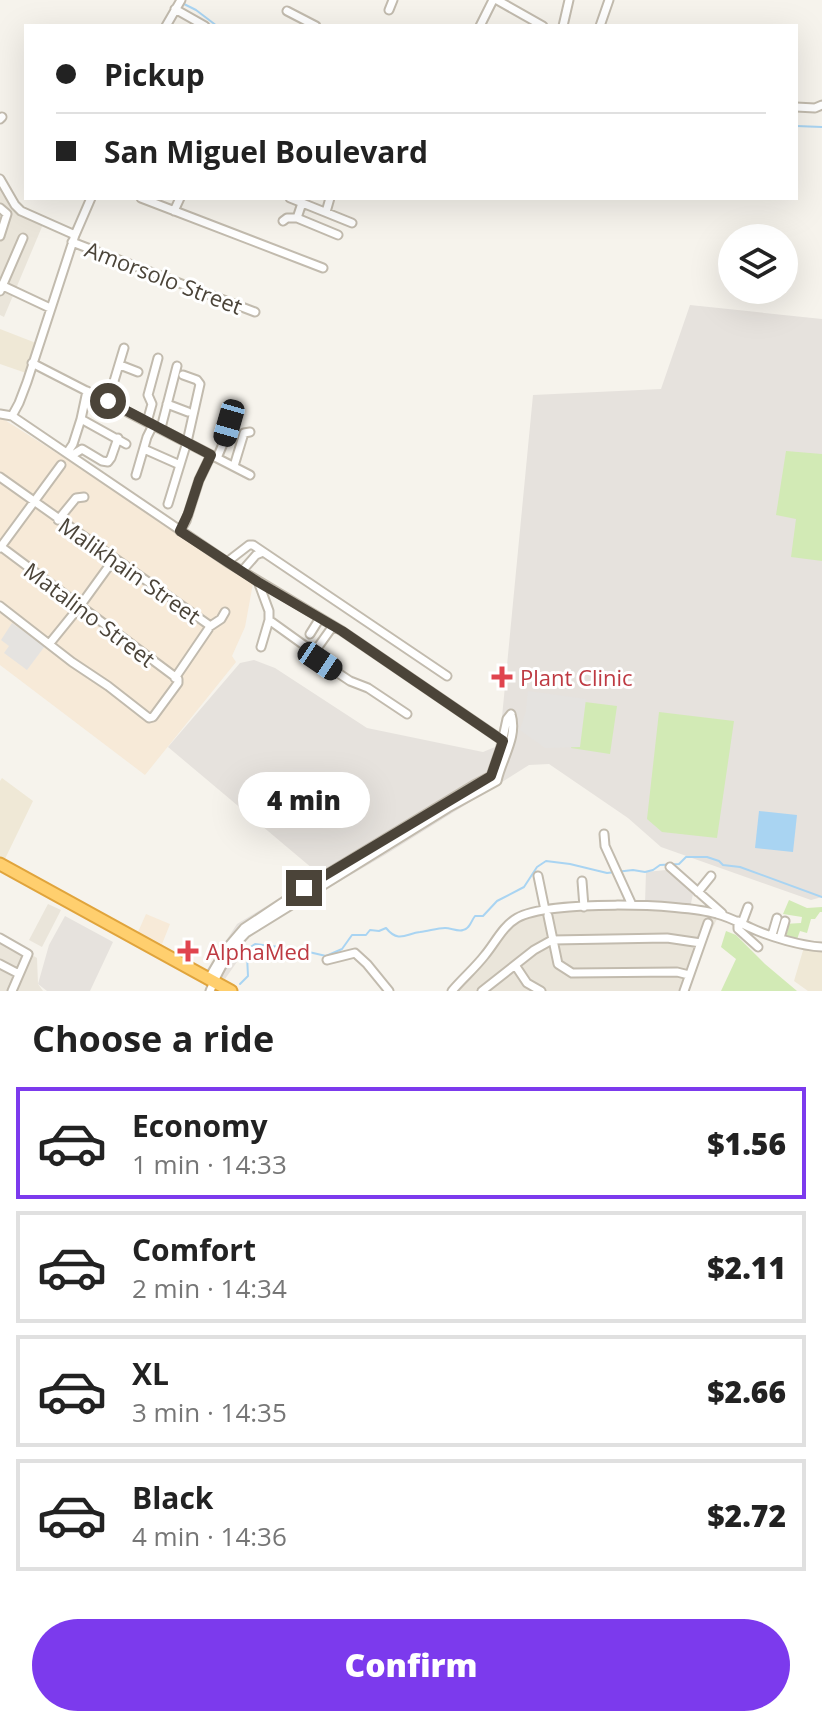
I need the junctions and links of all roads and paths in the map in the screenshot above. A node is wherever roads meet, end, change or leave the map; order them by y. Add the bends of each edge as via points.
1 (393, 0) edge
2 (569, 0) edge
3 (609, 0) edge
4 (500, 1) edge
5 (178, 5) edge
6 (389, 10) dead end
7 (287, 11) dead end
8 (167, 24) edge
9 (202, 24) edge
10 (312, 24) edge
11 (482, 24) edge
12 (540, 24) edge
13 (563, 24) edge
14 (601, 24) edge
15 (822, 105) edge
16 (798, 107) edge
17 (0, 179) edge
18 (90, 200) edge
19 (146, 200) edge
20 (179, 200) edge
21 (296, 200) edge
22 (329, 200) edge
23 (0, 208) edge
24 (174, 211) junction
25 (326, 212) junction
26 (297, 218) junction
27 (283, 221) dead end
28 (352, 223) dead end
29 (338, 235) dead end
30 (0, 236) edge
31 (23, 238) dead end
32 (74, 239) junction
33 (323, 268) dead end
34 (1, 287) edge
35 (50, 308) junction
36 (255, 312) dead end
37 (124, 348) dead end
38 (158, 358) dead end
39 (32, 363) junction
40 (120, 365) junction
41 (177, 366) dead end
42 (138, 372) dead end
43 (183, 375) dead end
44 (87, 391) junction
45 (108, 401) junction
46 (167, 404) junction
47 (234, 407) dead end
48 (188, 412) dead end
49 (0, 416) edge
50 (12, 416) junction
51 (81, 419) junction
52 (153, 425) junction
53 (250, 432) dead end
54 (118, 438) junction
55 (187, 442) junction
56 (126, 444) dead end
57 (144, 449) junction
58 (69, 454) junction
59 (214, 456) junction
60 (61, 465) dead end
61 (180, 465) junction
62 (234, 466) junction
63 (136, 475) dead end
64 (250, 475) dead end
65 (0, 477) edge
66 (84, 497) dead end
67 (34, 502) junction
68 (168, 504) dead end
69 (58, 520) junction
70 (180, 531) junction
71 (0, 547) edge
72 (263, 552) junction
73 (114, 559) junction
74 (227, 562) junction
75 (242, 571) junction
76 (258, 582) junction
77 (0, 606) edge
78 (80, 606) junction
79 (225, 612) dead end
80 (320, 618) junction
81 (269, 620) junction
82 (333, 626) junction
83 (209, 627) junction
84 (310, 634) dead end
85 (50, 643) junction
86 (261, 647) dead end
87 (313, 654) junction
88 (447, 676) dead end
89 (176, 680) junction
90 (407, 714) dead end
91 (604, 834) dead end
92 (0, 864) edge
93 (670, 867) dead end
94 (538, 876) dead end
95 (711, 876) dead end
96 (582, 881) dead end
97 (698, 892) junction
98 (632, 905) junction
99 (584, 907) junction
100 (748, 907) dead end
101 (547, 913) junction
102 (725, 916) junction
103 (781, 919) dead end
104 (740, 922) junction
105 (708, 923) dead end
106 (776, 936) junction
107 (552, 940) junction
108 (1, 941) edge
109 (701, 943) junction
110 (758, 947) dead end
111 (822, 947) edge
112 (327, 960) dead end
113 (0, 964) edge
114 (515, 965) junction
115 (19, 974) junction
116 (689, 975) junction
117 (211, 983) edge
118 (0, 986) edge
119 (485, 990) edge
120 (10, 991) edge
121 (231, 991) edge
122 (389, 991) edge
123 (452, 991) edge
124 (541, 991) edge
125 (684, 991) edge

1 - 6 street
2 - 13 street
3 - 14 street
4 - 11 street
4 - 12 street
5 - 8 street
5 - 9 street
7 - 10 street
15 - 16 street
17 - 32 street, Amorsolo Street via 21,211
18 - 32 street
19 - 24 street
20 - 24 street
21 - 25 street
21 - 26 street
22 - 25 street
23 - 30 street via 7,214
24 - 33 street
25 - 28 street
26 - 27 street
26 - 29 street
31 - 34 street
32 - 35 street
32 - 36 street, Amorsolo Street
34 - 35 street
35 - 39 street
37 - 40 street
38 - 52 street via 148,395
39 - 44 street
39 - 50 street
40 - 42 street
40 - 45 street
41 - 46 street
43 - 55 street via 200,384
44 - 45 street
44 - 51 street
45 - 52 street
46 - 48 street
46 - 52 street
47 - 59 street
49 - 50 street
50 - 58 street
51 - 54 street
51 - 58 street
52 - 55 street
52 - 57 street
53 - 62 street via 244,433
54 - 56 street
54 - 58 street via 108,462 82,449
55 - 59 street
55 - 61 street
57 - 61 street
57 - 63 street
58 - 70 street
59 - 62 street
59 - 70 street
60 - 67 street
61 - 68 street
62 - 64 street
65 - 67 street, Malikhain Street
66 - 69 street via 76,498
67 - 69 street, Malikhain Street
67 - 71 street
69 - 73 street, Malikhain Street
70 - 74 street
71 - 78 street, Matalino Street
72 - 74 street via 249,545
72 - 75 street
72 - 88 street
73 - 78 street
73 - 83 street, Malikhain Street
74 - 75 street
75 - 76 street
76 - 80 street
76 - 81 street
77 - 85 street
78 - 85 street
78 - 89 street, Matalino Street
79 - 83 street
80 - 82 street
80 - 84 street
81 - 86 street
81 - 87 street
82 - 87 street
82 - 117 street via 506,743 494,778 246,933
83 - 89 street, Malikhain Street
85 - 89 street, Malikhain Street via 151,718
87 - 90 street
91 - 98 street
92 - 117 highway
93 - 97 street
94 - 101 street
95 - 97 street
96 - 99 street
97 - 102 street
98 - 99 street
98 - 102 street
99 - 101 street
100 - 104 street
101 - 107 street
101 - 123 street via 512,921
102 - 104 street
103 - 106 street
104 - 106 street
104 - 110 street via 737,927
105 - 109 street
106 - 111 street
107 - 109 street via 667,938
107 - 114 street
107 - 116 street via 558,964 572,973
108 - 115 street via 28,954
109 - 116 street
112 - 122 street via 355,953
113 - 115 street
114 - 119 street
114 - 124 street via 527,983
115 - 120 street
116 - 125 street
117 - 121 highway
118 - 120 street

